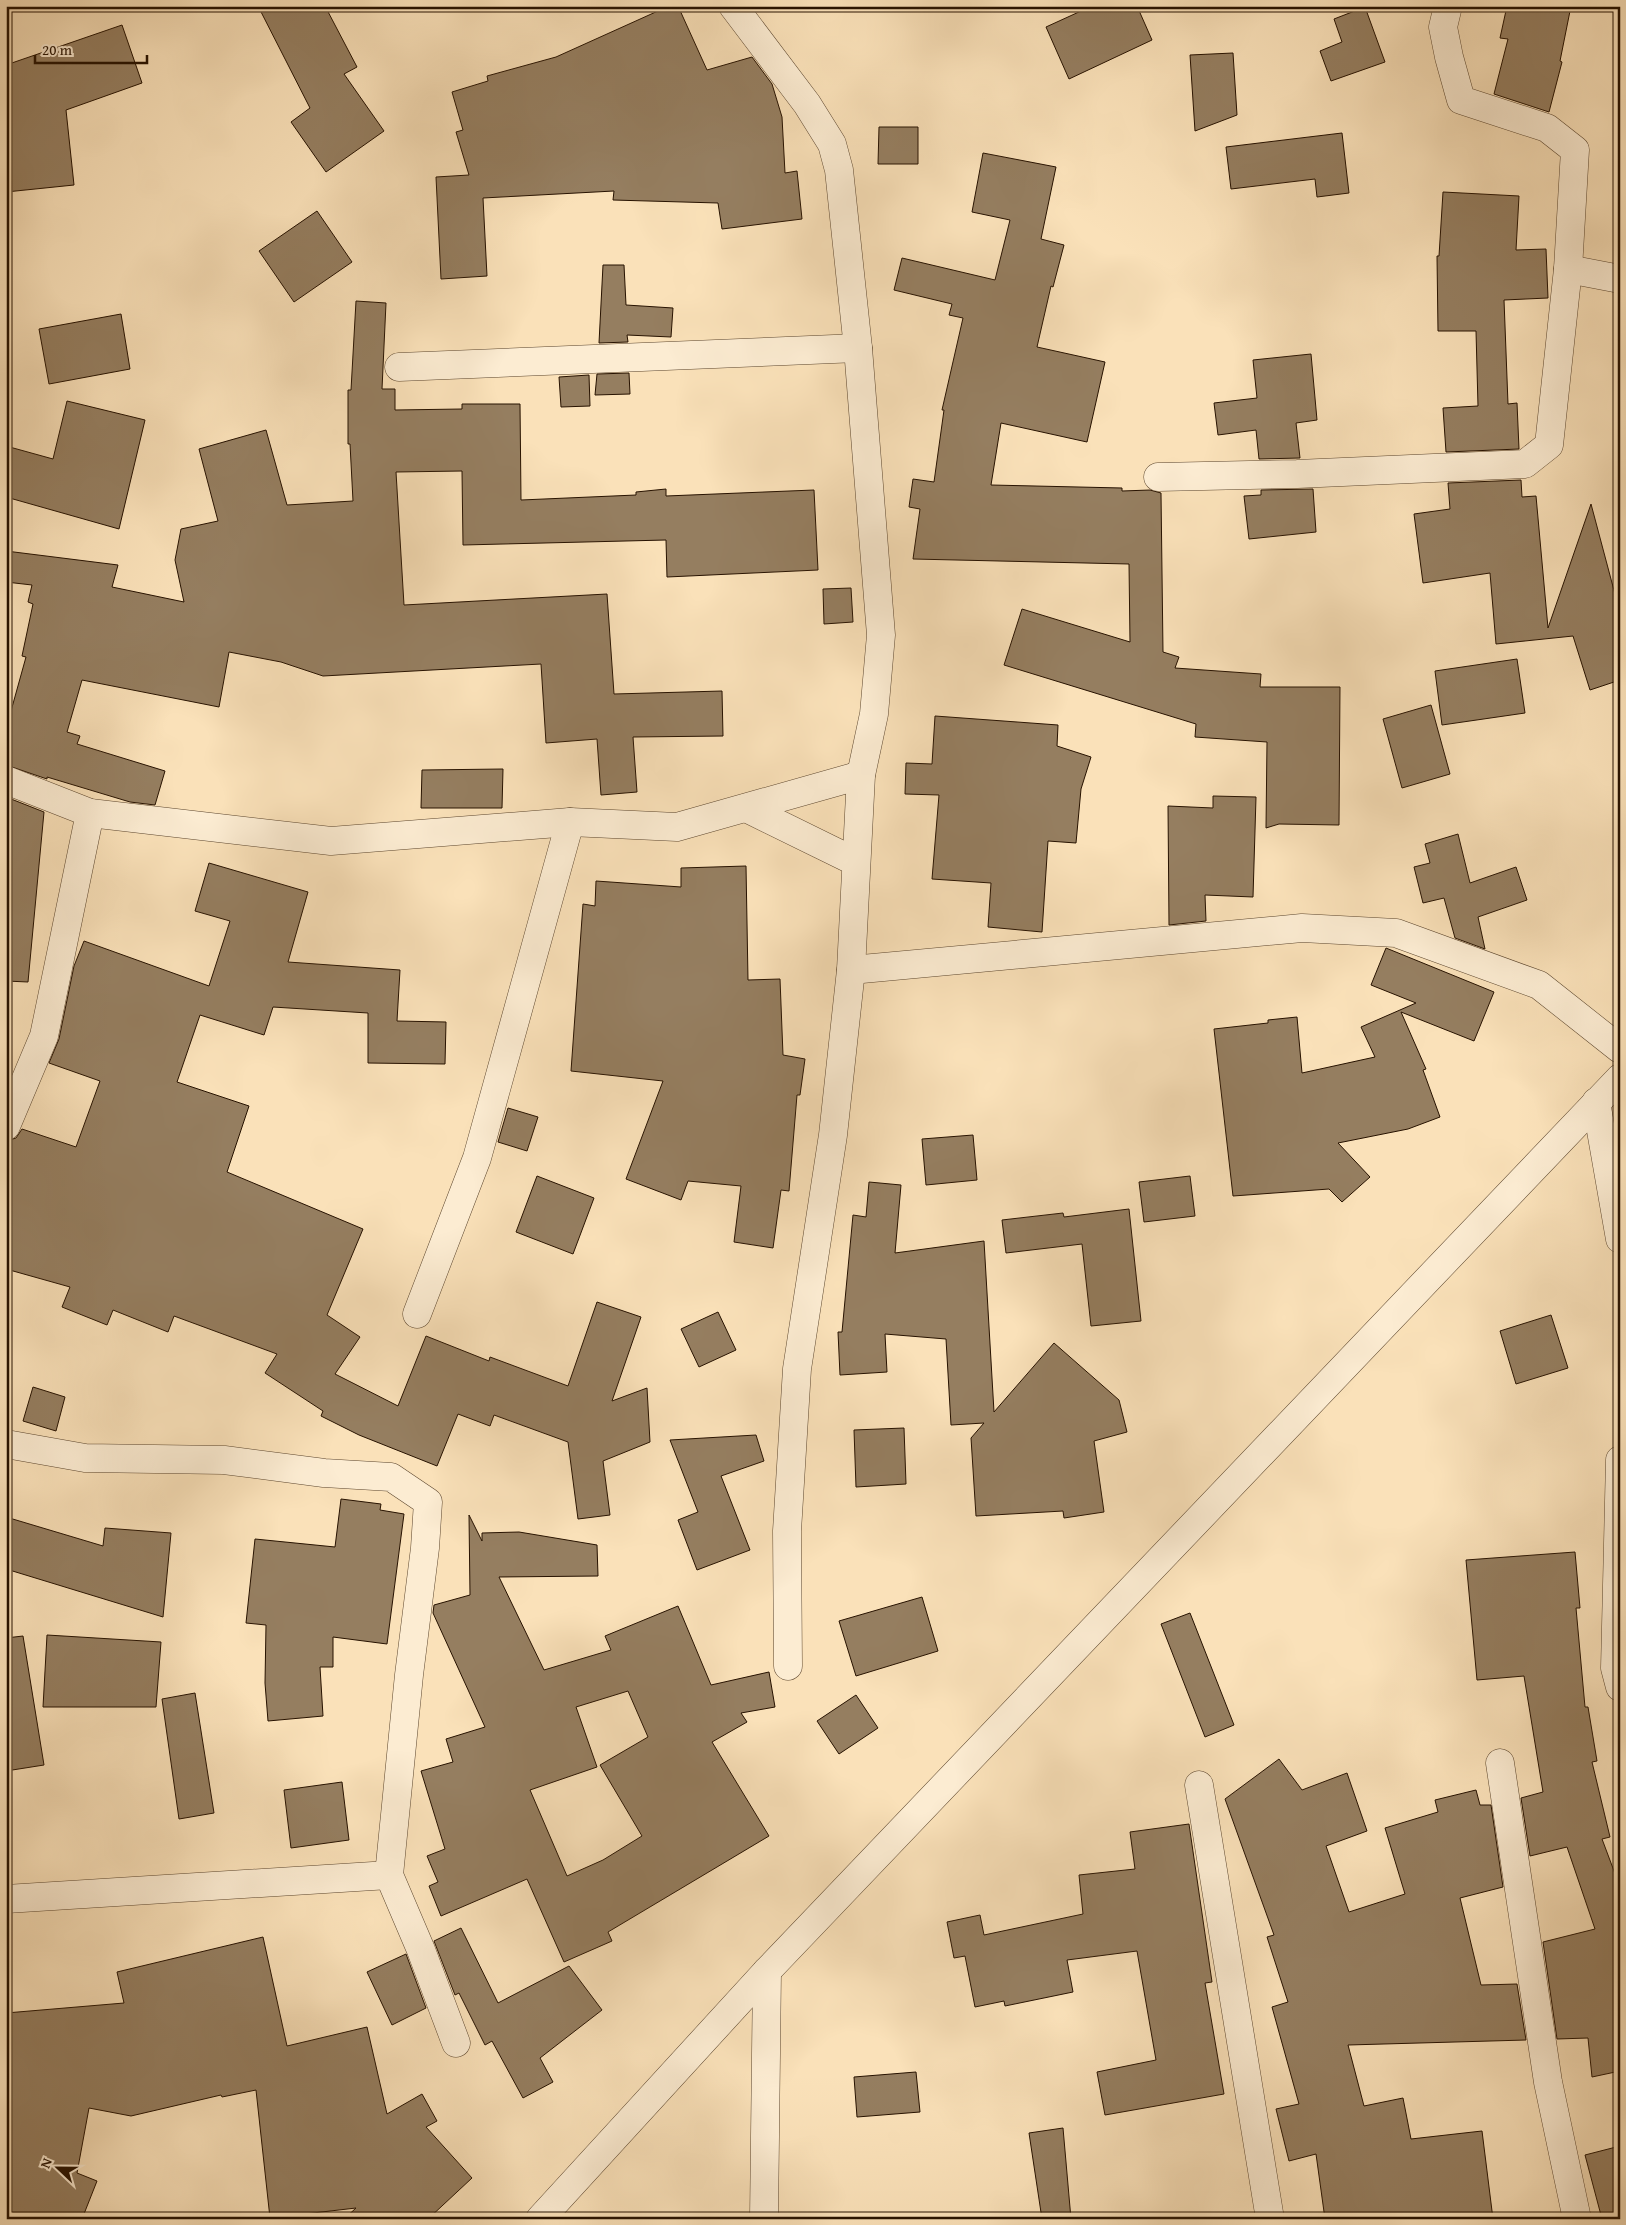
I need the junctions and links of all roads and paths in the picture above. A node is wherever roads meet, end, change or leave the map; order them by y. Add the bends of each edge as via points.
1 (733, 6) edge
2 (1448, 6) edge
3 (1568, 268) junction
4 (1620, 279) edge
5 (858, 348) junction
6 (399, 367) dead end
7 (1158, 477) dead end
8 (861, 775) junction
9 (6, 780) edge
10 (746, 808) junction
11 (90, 813) junction
12 (570, 822) junction
13 (856, 862) junction
14 (851, 970) junction
15 (1620, 1049) edge
16 (1620, 1078) edge
17 (1596, 1102) junction
18 (6, 1126) edge
19 (1620, 1239) edge
20 (417, 1314) dead end
21 (6, 1444) edge
22 (1620, 1460) edge
23 (788, 1666) dead end
24 (1620, 1687) edge
25 (1500, 1763) dead end
26 (1199, 1785) dead end
27 (389, 1875) junction
28 (6, 1899) edge
29 (767, 1971) junction
30 (456, 2043) dead end
31 (540, 2219) edge
32 (764, 2219) edge
33 (1270, 2219) edge
34 (1577, 2219) edge

1 - 5 street via 807,104 832,144 839,170
2 - 3 street via 1443,27 1461,100 1547,128 1575,150
3 - 4 street
3 - 7 street via 1549,445 1525,464
5 - 6 street
5 - 8 street via 881,635 874,714
8 - 10 street
8 - 13 street
9 - 11 street
10 - 12 street via 677,827
10 - 13 street
11 - 12 street via 331,842
11 - 18 street via 44,1036
12 - 20 street via 477,1158
13 - 14 street
14 - 15 street via 1302,928 1396,932 1539,985
14 - 23 street via 833,1135 797,1369 787,1531
16 - 17 street
17 - 19 street
17 - 29 street
21 - 27 street via 85,1458 224,1460 324,1473 391,1477 428,1502
22 - 24 street via 1615,1668
25 - 34 street via 1548,2082
26 - 33 street
27 - 28 street
27 - 30 street
29 - 31 street
29 - 32 street

